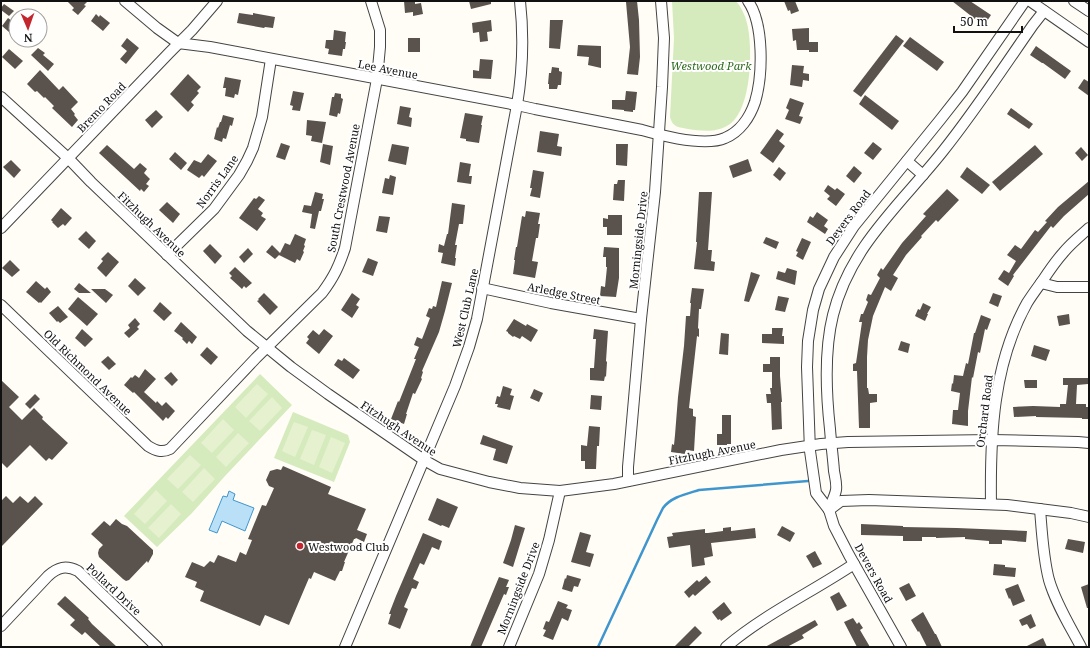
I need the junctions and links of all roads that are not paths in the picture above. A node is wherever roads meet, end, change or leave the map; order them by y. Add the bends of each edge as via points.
1 (125, 1) edge
2 (217, 1) edge
3 (371, 1) edge
4 (520, 1) edge
5 (661, 1) edge
6 (748, 1) edge
7 (1025, 1) edge
8 (1030, 1) edge
9 (1074, 1) edge
10 (1044, 11) junction
11 (1089, 11) edge
12 (1089, 42) edge
13 (178, 43) junction
14 (271, 59) junction
15 (377, 78) junction
16 (1, 97) edge
17 (517, 105) junction
18 (659, 135) junction
19 (68, 158) junction
20 (907, 161) junction
21 (922, 175) junction
22 (1, 228) edge
23 (1089, 228) edge
24 (168, 256) junction
25 (1041, 283) junction
26 (1089, 287) edge
27 (482, 288) junction
28 (1, 305) edge
29 (641, 319) junction
30 (267, 347) junction
31 (992, 440) junction
32 (831, 443) junction
33 (1089, 443) edge
34 (810, 446) junction
35 (161, 452) joint
36 (424, 460) junction
37 (628, 481) junction
38 (560, 491) junction
39 (991, 504) junction
40 (1040, 509) junction
41 (829, 510) junction
42 (1089, 517) edge
43 (854, 564) junction
44 (1, 626) edge
45 (157, 647) edge
46 (345, 647) edge
47 (509, 647) edge
48 (726, 647) edge
49 (901, 647) edge
50 (1082, 647) edge

1 - 13 street, Lee Avenue
2 - 13 street, Bremo Road
3 - 15 street, South Crestwood Avenue via 380,30
4 - 17 street, West Club Lane via 523,53
5 - 18 street, Morningside Drive via 663,45
6 - 18 street, Lee Avenue via 758,25 760,71 754,103 747,119 738,131 717,141
7 - 20 street, Devers Road via 962,92
8 - 10 street
9 - 11 street
10 - 12 street
10 - 21 street via 963,126
13 - 14 street, Lee Avenue
13 - 19 street, Bremo Road
14 - 15 street, Lee Avenue
14 - 24 street, Norris Lane via 262,117 247,161 214,209
15 - 17 street, Lee Avenue
15 - 30 street, South Crestwood Avenue via 345,248 337,271 322,293
16 - 19 street, Fitzhugh Avenue
17 - 18 street, Lee Avenue
17 - 27 street, West Club Lane
18 - 29 street, Morningside Drive
19 - 22 street, Bremo Road
19 - 24 street, Fitzhugh Avenue
20 - 21 street
20 - 34 street, Devers Road via 854,226 834,257 819,289 808,341
21 - 32 street via 869,239 846,276 838,297 829,335 827,362
23 - 25 street, Orchard Road via 1063,252
24 - 30 street, Fitzhugh Avenue
25 - 26 street via 1057,287
25 - 31 street, Orchard Road via 1028,302 1006,352 997,387
27 - 29 street, Arledge Street
27 - 36 street, West Club Lane via 469,347
28 - 35 street, Old Richmond Avenue via 148,446
29 - 37 street, Morningside Drive
30 - 35 street, South Crestwood Avenue via 177,443
30 - 36 street, Fitzhugh Avenue via 328,394
31 - 32 street, Fitzhugh Avenue
31 - 33 street, Fitzhugh Avenue
31 - 39 street, Orchard Road
32 - 34 street, Fitzhugh Avenue
32 - 41 street via 836,490
34 - 37 street, Fitzhugh Avenue
34 - 41 street, Devers Road via 816,493
36 - 38 street, Fitzhugh Avenue via 440,469 489,482 520,488
36 - 46 street, West Club Lane
37 - 38 street, Fitzhugh Avenue
38 - 47 street, Morningside Drive via 539,574
39 - 40 street
39 - 41 street via 841,501
40 - 42 street
40 - 50 street via 1044,556 1052,590
41 - 43 street, Devers Road via 834,526
43 - 48 street via 754,626
43 - 49 street, Devers Road
44 - 45 street, Pollard Drive via 53,572 67,567 78,571

